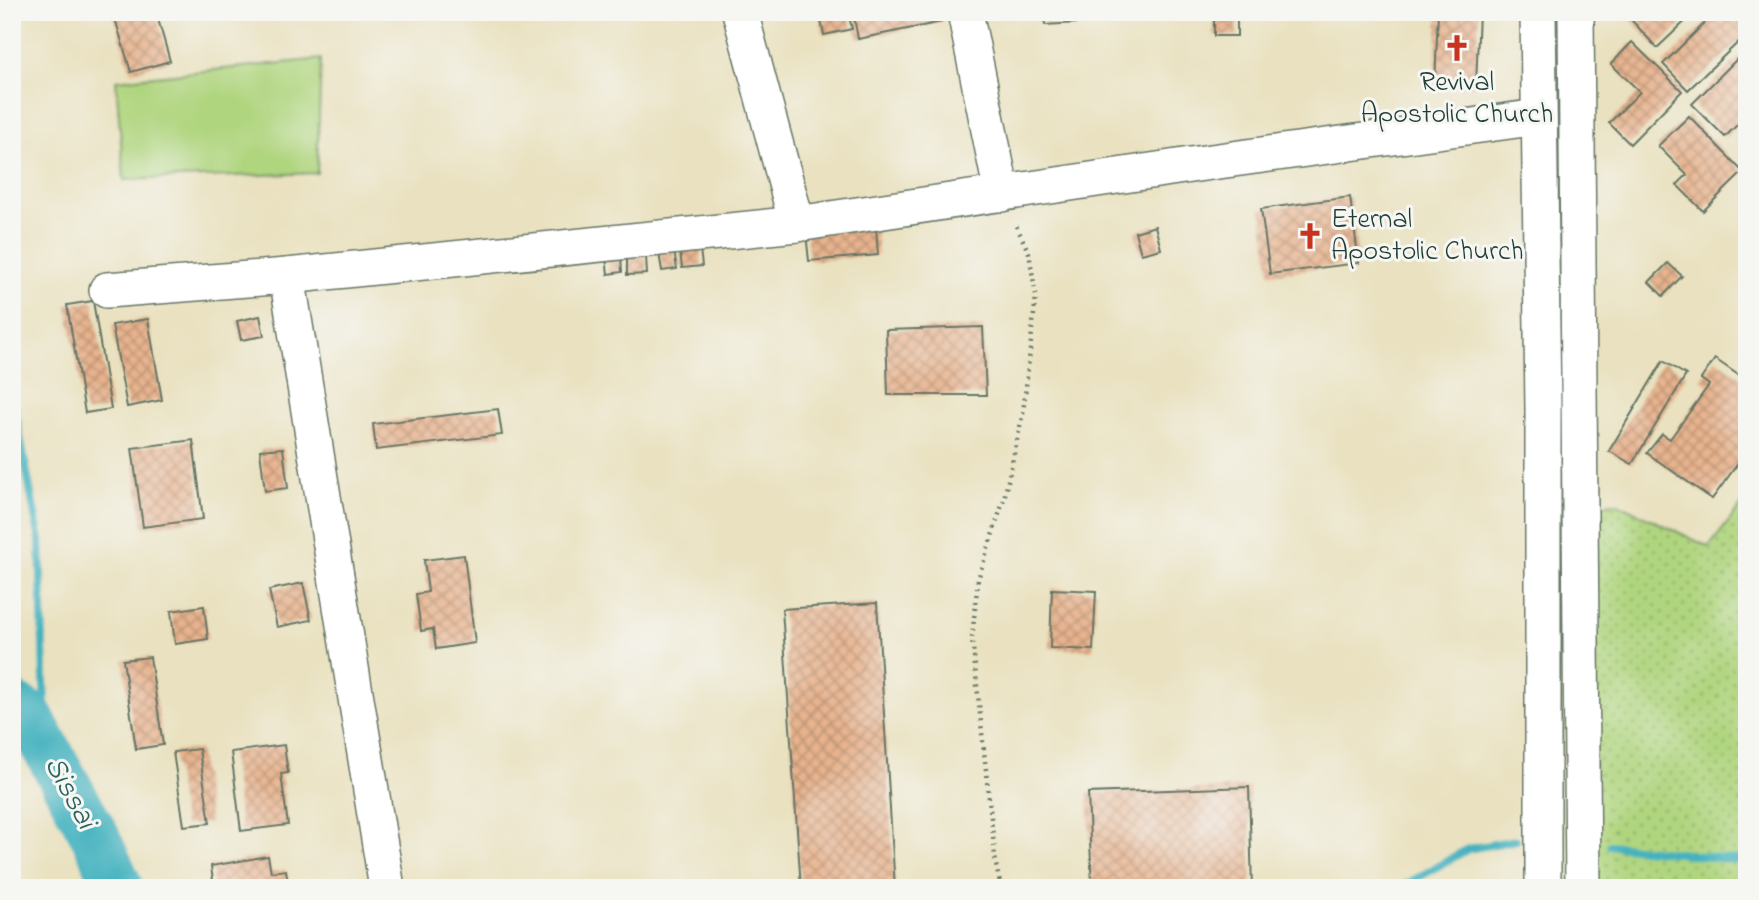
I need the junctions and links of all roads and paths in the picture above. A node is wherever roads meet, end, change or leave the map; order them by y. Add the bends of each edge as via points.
1 (740, 12) edge
2 (965, 12) edge
3 (1538, 12) edge
4 (1576, 12) edge
5 (1538, 117) junction
6 (1002, 194) junction
7 (797, 224) junction
8 (287, 276) junction
9 (107, 290) dead end
10 (1543, 874) edge
11 (1583, 875) edge
12 (387, 888) edge
13 (1001, 888) edge

1 - 7 street
2 - 6 street
3 - 5 street
4 - 11 street
5 - 6 street
5 - 10 street
6 - 7 street
6 - 13 path via 1029,253 1036,296 1023,413 1004,499 978,579 972,638
7 - 8 street
8 - 9 street
8 - 12 street

